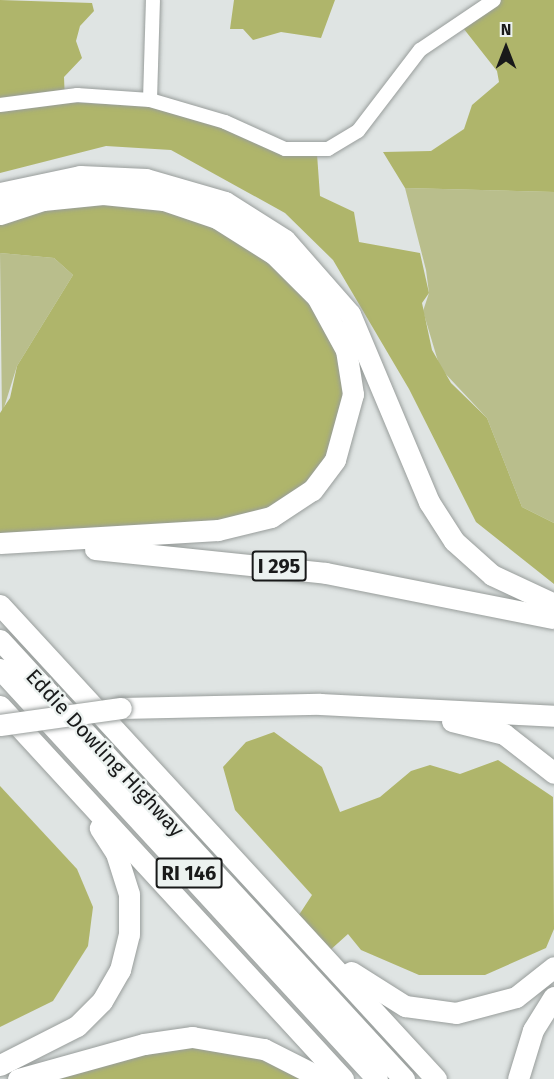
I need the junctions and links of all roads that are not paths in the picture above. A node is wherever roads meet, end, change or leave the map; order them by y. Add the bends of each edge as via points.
1 (153, 0) edge
2 (494, 0) edge
3 (150, 100) junction
4 (0, 105) edge
5 (0, 193) edge
6 (0, 214) edge
7 (0, 545) edge
8 (554, 604) edge
9 (0, 605) edge
10 (554, 618) edge
11 (0, 640) edge
12 (0, 669) edge
13 (320, 704) junction
14 (0, 706) edge
15 (121, 708) junction
16 (0, 716) edge
17 (554, 716) edge
18 (0, 725) edge
19 (48, 758) junction
20 (554, 773) edge
21 (262, 890) junction
22 (554, 967) edge
23 (554, 997) edge
24 (0, 1065) edge
25 (18, 1079) edge
26 (323, 1079) edge
27 (343, 1079) edge
28 (377, 1079) edge
29 (404, 1079) edge
30 (436, 1079) edge
31 (518, 1079) edge

1 - 3 street
2 - 3 street via 420,50 373,111 342,142 302,152
3 - 4 street via 77,95
5 - 8 highway via 80,176 146,178 225,202 285,240 331,286 358,329 422,487 450,535 492,575
6 - 7 highway via 43,201 103,194 164,200 217,218 274,254 317,297 344,343 352,394 335,460 302,498 271,517 218,530
7 - 10 highway, I 295 via 243,562 368,580
9 - 21 highway
11 - 29 highway, Eddie Dowling Highway / RI 146
12 - 28 highway, Eddie Dowling Highway / RI 146
13 - 15 highway
13 - 17 highway
13 - 20 highway via 478,725 527,748
14 - 19 highway
15 - 16 highway, bridge
15 - 18 highway, bridge
19 - 24 highway via 116,853 129,894 129,934 117,976 95,1010 64,1035
19 - 27 highway
21 - 22 highway via 360,979 417,1010 456,1014 494,1007 528,990
21 - 30 highway
23 - 31 highway via 532,1030
25 - 26 highway via 144,1044 192,1037 264,1048

